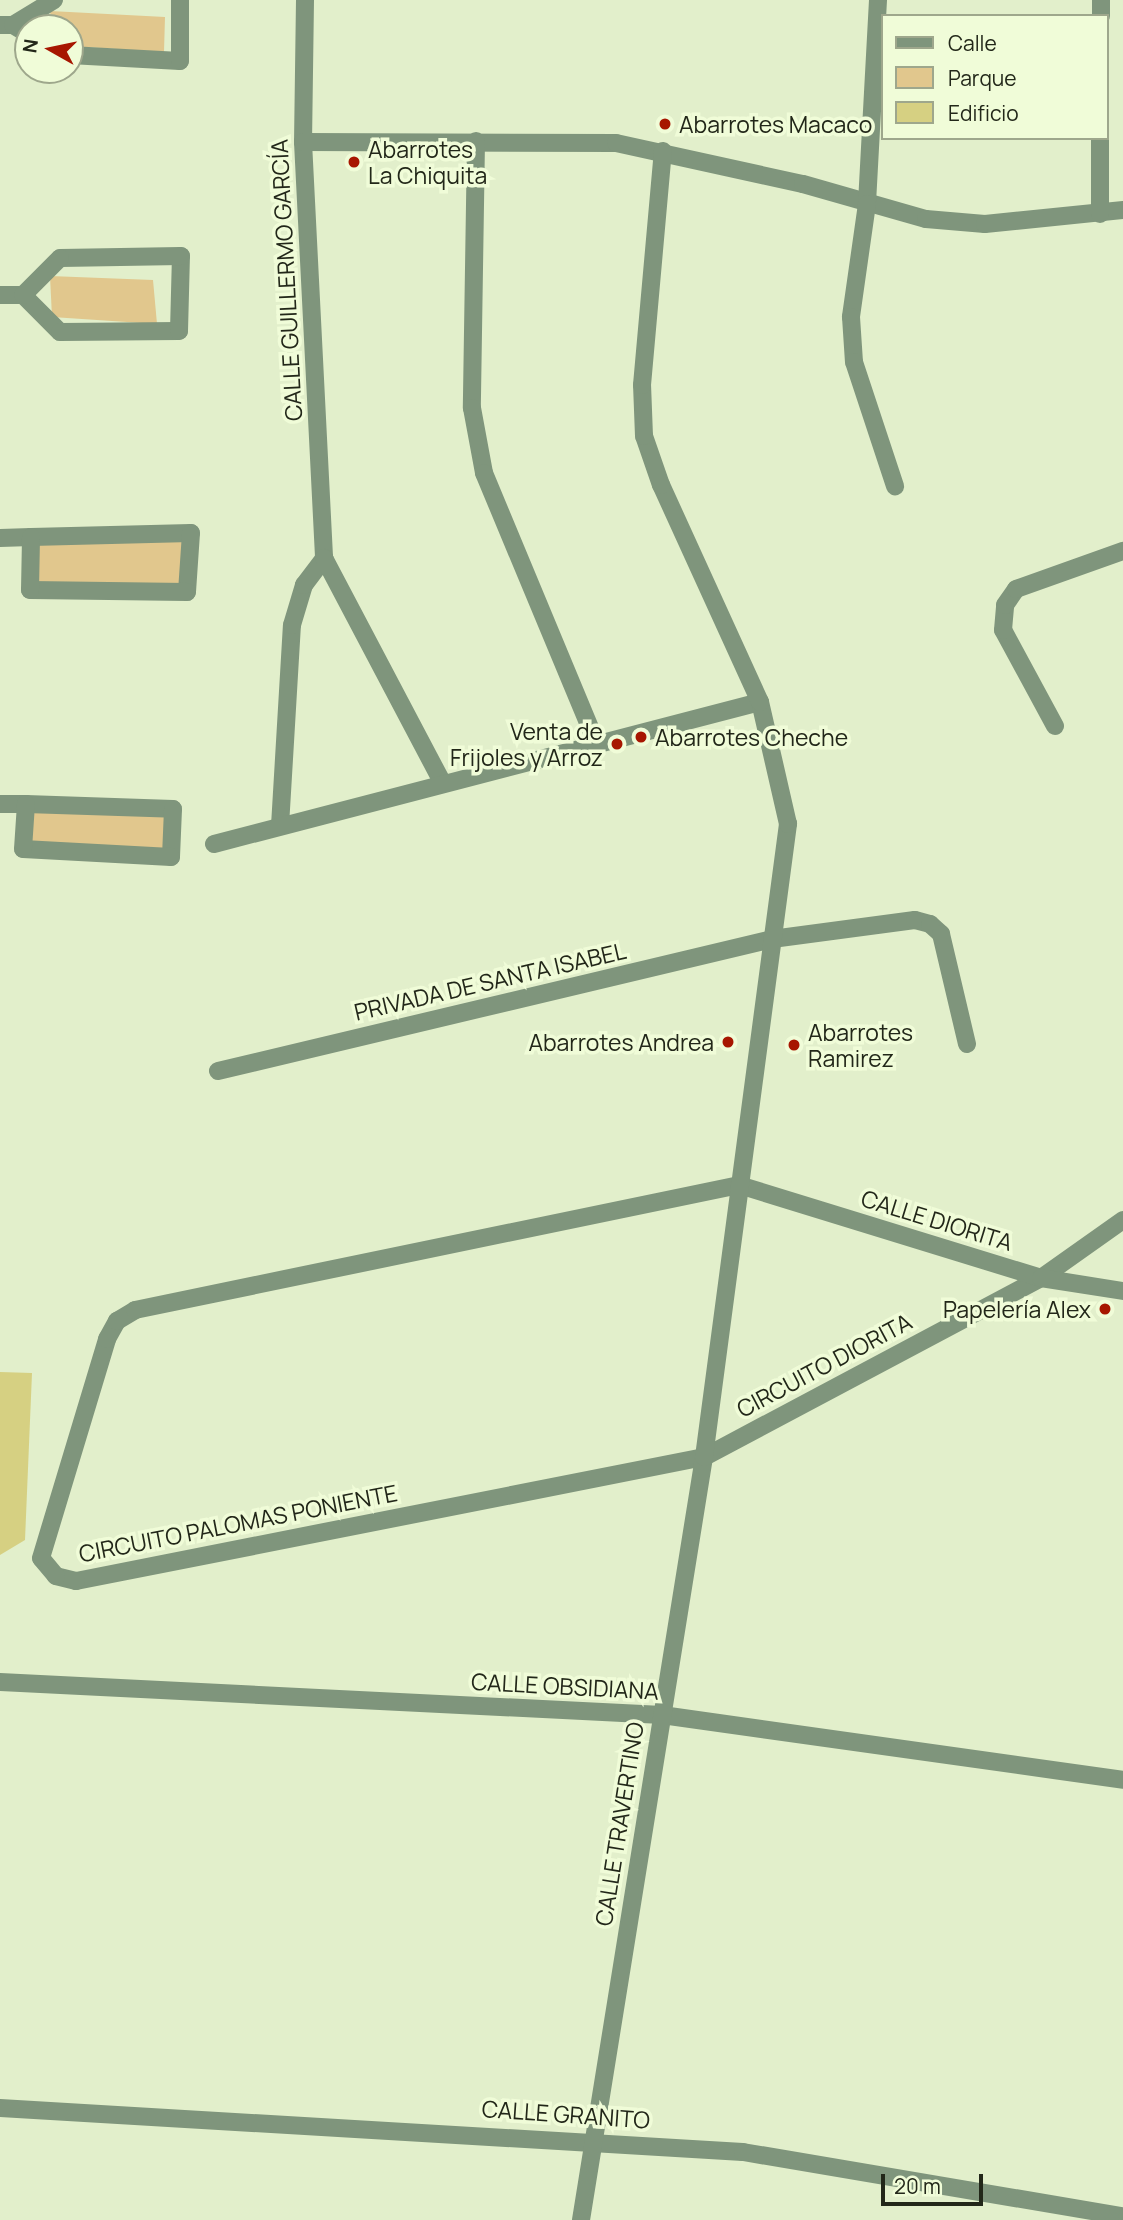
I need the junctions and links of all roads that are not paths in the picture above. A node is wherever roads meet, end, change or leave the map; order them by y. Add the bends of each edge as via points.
1 (54, 0) edge
2 (180, 0) edge
3 (304, 0) edge
4 (878, 0) edge
5 (34, 14) edge
6 (84, 56) edge
7 (1100, 140) edge
8 (476, 141) junction
9 (303, 142) junction
10 (663, 151) junction
11 (867, 204) junction
12 (1123, 210) edge
13 (1100, 215) junction
14 (0, 295) edge
15 (23, 295) junction
16 (895, 486) dead end
17 (31, 537) junction
18 (0, 538) edge
19 (1123, 551) edge
20 (324, 558) junction
21 (760, 702) junction
22 (1055, 726) dead end
23 (596, 742) junction
24 (442, 782) junction
25 (0, 804) edge
26 (26, 804) junction
27 (280, 827) junction
28 (214, 844) dead end
29 (772, 939) junction
30 (967, 1044) dead end
31 (218, 1071) dead end
32 (738, 1185) junction
33 (1123, 1220) edge
34 (1041, 1278) junction
35 (1123, 1291) edge
36 (704, 1457) junction
37 (0, 1682) edge
38 (662, 1714) junction
39 (1123, 1780) edge
40 (0, 2108) edge
41 (594, 2140) junction
42 (1123, 2216) edge
43 (581, 2220) edge

1 - 5 street
2 - 6 street via 180,61
3 - 9 street, CALLE GUILLERMO GARCÍA
4 - 11 street
7 - 13 street
8 - 9 street
8 - 10 street via 616,143
8 - 23 street via 472,408 484,473
9 - 20 street, CALLE GUILLERMO GARCÍA
10 - 11 street
10 - 21 street, CALLE TRAVERTINO via 642,385 644,436 660,485
11 - 13 street via 926,219 985,225
11 - 16 street via 851,317 854,362
12 - 13 street
14 - 15 street
15 - 15 street via 60,332 179,331 181,256 60,258
17 - 17 street via 30,590 187,592 191,533
17 - 18 street
19 - 22 street via 1016,589 1005,605 1003,630
20 - 24 street, CALLE GUILLERMO GARCÍA
20 - 27 street via 304,585 292,625
21 - 23 street
21 - 29 street, CALLE TRAVERTINO via 788,824
23 - 24 street
24 - 27 street
25 - 26 street
26 - 26 street via 173,809 171,858 23,849
27 - 28 street
29 - 30 street, PRIVADA DE SANTA ISABEL via 915,920 930,923 941,934
29 - 31 street, PRIVADA DE SANTA ISABEL
29 - 32 street, CALLE TRAVERTINO
32 - 34 street, CALLE DIORITA
32 - 36 street, CALLE TRAVERTINO
32 - 36 street, CIRCUITO PALOMAS PONIENTE via 135,1310 117,1321 107,1339 41,1559 56,1576 76,1581
33 - 34 street, CIRCUITO DIORITA
34 - 35 street, CALLE DIORITA
34 - 36 street, CIRCUITO DIORITA
36 - 38 street, CALLE TRAVERTINO
37 - 38 street, CALLE OBSIDIANA
38 - 39 street, CALLE OBSIDIANA
38 - 41 street, CALLE TRAVERTINO
40 - 41 street, CALLE GRANITO
41 - 42 street, CALLE GRANITO via 743,2152
41 - 43 street, CALLE TRAVERTINO

